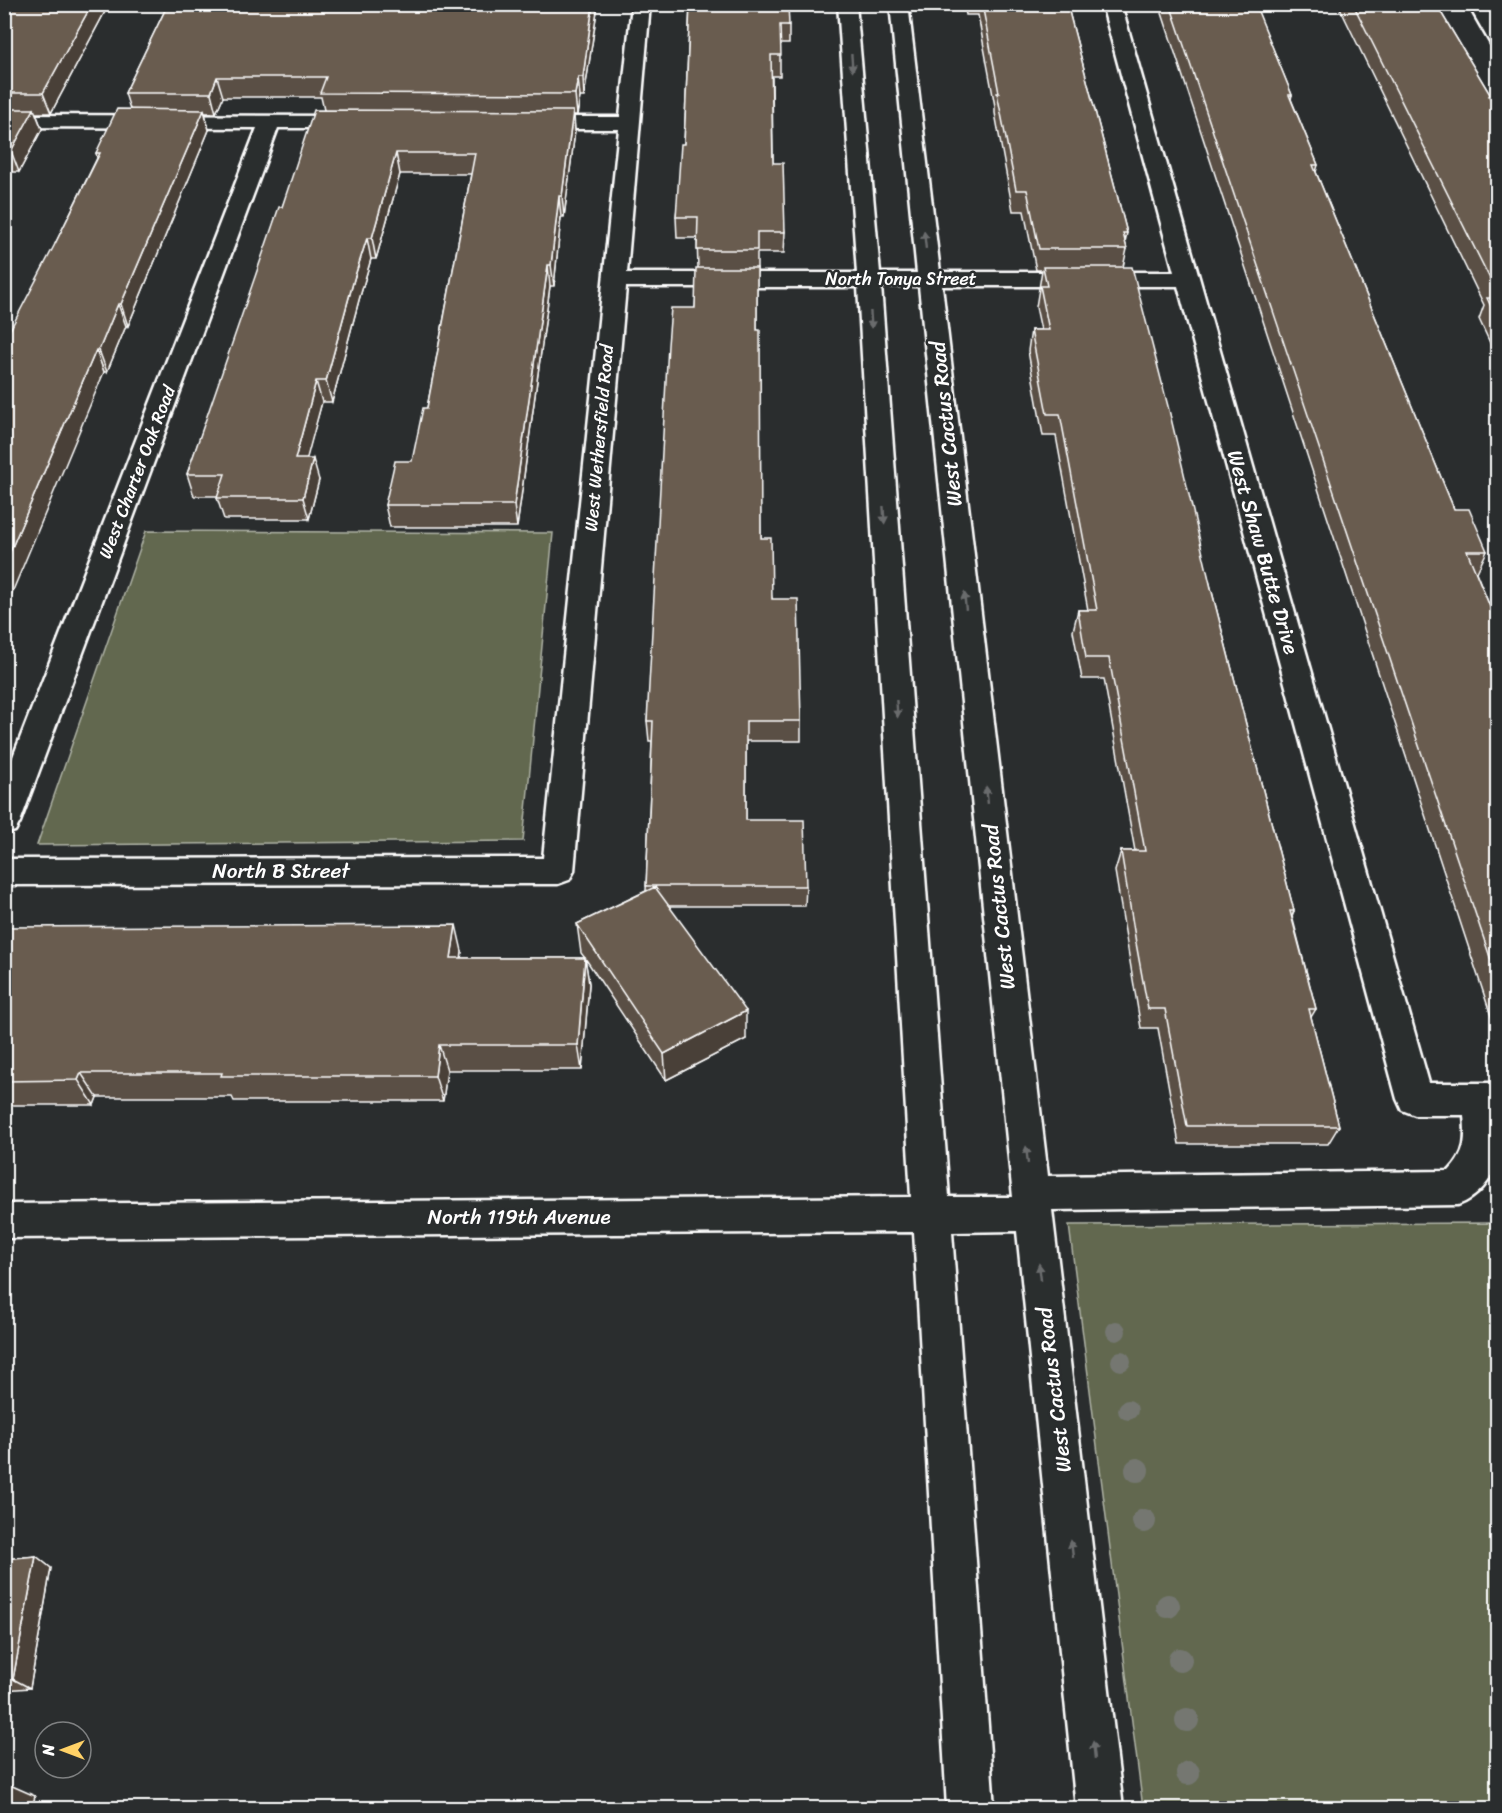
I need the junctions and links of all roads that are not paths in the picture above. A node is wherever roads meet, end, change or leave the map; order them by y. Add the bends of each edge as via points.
1 (641, 4) edge
2 (847, 4) edge
3 (899, 4) edge
4 (1111, 4) edge
5 (1477, 4) edge
6 (1497, 40) edge
7 (4, 121) edge
8 (270, 122) junction
9 (378, 122) edge
10 (509, 123) edge
11 (629, 123) junction
12 (869, 279) junction
13 (930, 279) junction
14 (1187, 279) junction
15 (614, 280) junction
16 (4, 822) edge
17 (558, 871) joint
18 (4, 872) edge
19 (1489, 1099) edge
20 (1032, 1203) junction
21 (931, 1214) junction
22 (4, 1221) edge
23 (971, 1809) edge
24 (1100, 1809) edge

1 - 11 street, West Wethersfield Road
2 -> 12 street
13 -> 3 street, West Cactus Road
4 - 14 street, West Shaw Butte Drive
5 - 6 street
7 - 8 street
8 - 9 street
8 - 16 street, West Charter Oak Road
10 - 11 street
11 - 15 street, West Wethersfield Road
12 - 13 street, North Tonya Street
12 - 15 street, North Tonya Street
12 -> 21 street
13 - 14 street, North Tonya Street
20 -> 13 street, West Cactus Road
14 - 19 street, West Shaw Butte Drive via 1414,1099
15 - 17 street, West Wethersfield Road
17 - 18 street, North B Street
19 - 20 street, North 119th Avenue via 1483,1152 1475,1172 1458,1188
20 - 21 street, North 119th Avenue
24 -> 20 street, West Cactus Road
21 - 22 street, North 119th Avenue
21 - 23 street

